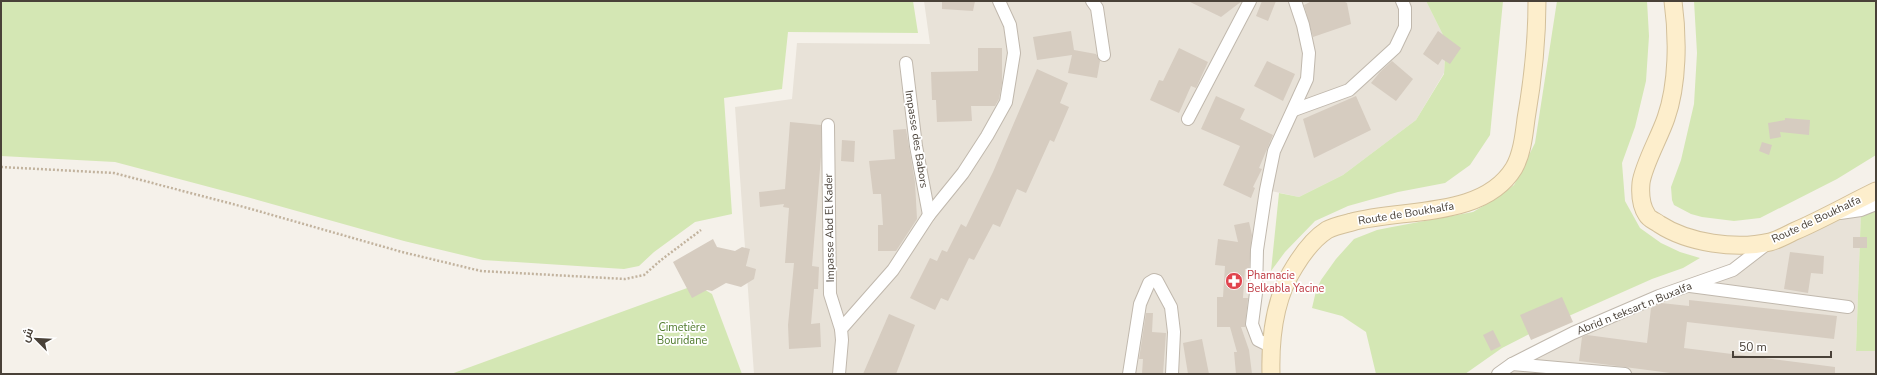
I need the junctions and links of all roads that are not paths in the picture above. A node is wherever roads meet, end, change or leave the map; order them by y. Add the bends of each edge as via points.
1 (999, 1) edge
2 (1092, 1) edge
3 (1250, 1) edge
4 (1295, 1) edge
5 (1402, 1) edge
6 (1537, 1) edge
7 (1673, 1) edge
8 (1104, 55) dead end
9 (906, 63) dead end
10 (1294, 110) junction
11 (1188, 118) dead end
12 (828, 125) dead end
13 (1876, 191) edge
14 (1876, 204) edge
15 (1831, 215) junction
16 (929, 216) junction
17 (1770, 242) junction
18 (1689, 286) junction
19 (1848, 307) dead end
20 (841, 329) junction
21 (1272, 347) junction
22 (1512, 364) junction
23 (839, 374) edge
24 (1129, 374) edge
25 (1172, 374) edge
26 (1271, 374) edge
27 (1498, 374) edge
28 (1625, 374) edge

1 - 16 street via 1010,25 1014,53 1006,102 963,173
2 - 8 street via 1097,8
3 - 11 street
4 - 10 street via 1309,53 1306,80
5 - 10 street via 1405,8 1405,27 1395,48 1349,90
6 - 21 main road, Route de Boukhalfa via 1534,70 1522,145 1514,168 1500,185 1483,197 1419,212 1378,216 1327,230 1305,251 1288,277 1275,313
7 - 17 main road, Route de Boukhalfa via 1675,70 1667,117 1641,182 1641,200 1647,216 1666,229 1697,240 1735,245
9 - 16 street, Impasse des Babors via 916,146
10 - 21 street via 1274,151 1257,250 1252,324 1258,340
12 - 20 street, Impasse Abd El Kader via 830,294
13 - 15 main road, Route de Boukhalfa
14 - 15 street via 1861,210
15 - 17 main road, Route de Boukhalfa
16 - 20 street via 892,270
17 - 18 street, Abrid n teksart n Buxalfa via 1733,270
18 - 19 street
18 - 22 street, Abrid n teksart n Buxalfa via 1573,333
20 - 23 street, Impasse Abd El Kader
21 - 26 main road, Route de Boukhalfa
22 - 27 street, Abrid n teksart n Buxalfa
22 - 28 street
24 - 25 street via 1140,304 1149,282 1154,280 1157,281 1171,307 1174,332

